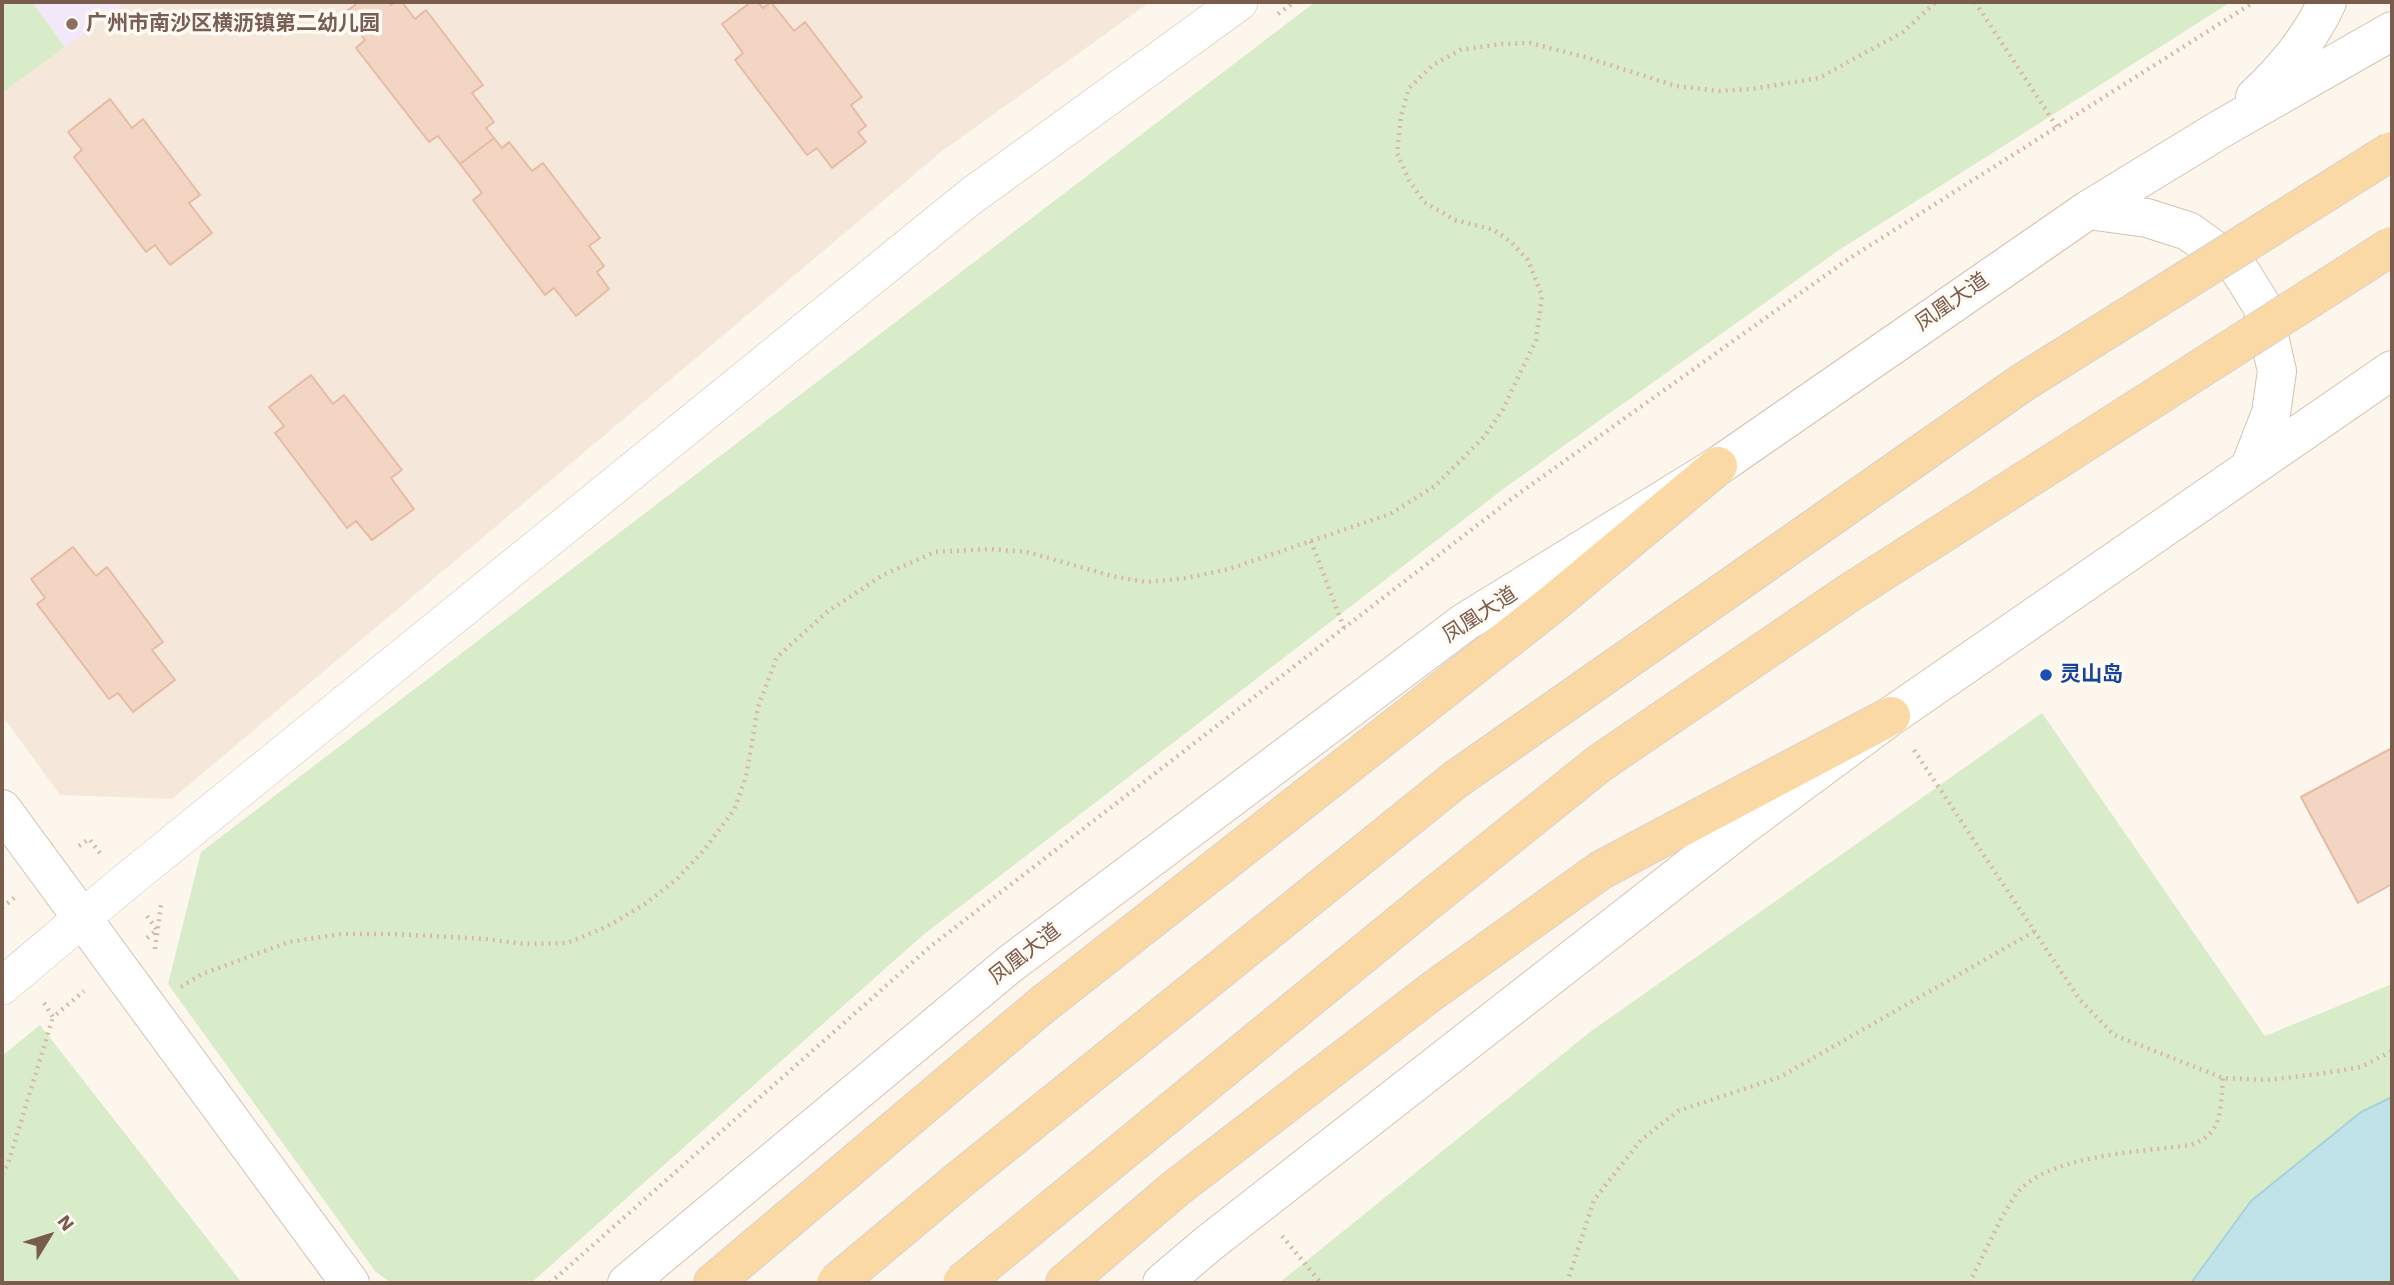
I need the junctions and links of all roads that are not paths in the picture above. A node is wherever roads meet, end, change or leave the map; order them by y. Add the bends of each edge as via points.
1 (1239, 2) edge
2 (2327, 2) edge
3 (2392, 31) edge
4 (2224, 127) junction
5 (2392, 151) edge
6 (2088, 210) junction
7 (2392, 246) edge
8 (2389, 374) edge
9 (1718, 466) junction
10 (2250, 467) junction
11 (1891, 716) junction
12 (2, 809) edge
13 (82, 918) junction
14 (2, 986) edge
15 (350, 1283) edge
16 (627, 1283) edge
17 (713, 1283) edge
18 (836, 1283) edge
19 (962, 1283) edge
20 (1065, 1283) edge
21 (1162, 1283) edge

1 - 13 street via 970,197
2 - 4 main road via 2277,76
3 - 4 main road, 凤凰大道
4 - 6 main road, 凤凰大道
5 - 18 main road, bridge via 2022,383 1455,780
6 - 9 main road, 凤凰大道
6 - 10 main road via 2147,218 2188,231 2236,266 2262,306 2277,371 2271,412
7 - 19 main road, bridge via 1849,593 1601,763
8 - 10 main road
9 - 16 main road, 凤凰大道 via 1465,622 1010,964
9 - 17 main road via 1551,605 1041,1006
10 - 11 main road
11 - 20 main road via 1601,870 1431,992 1175,1189
11 - 21 main road via 1740,828
12 - 13 main road
13 - 14 street
13 - 15 main road

